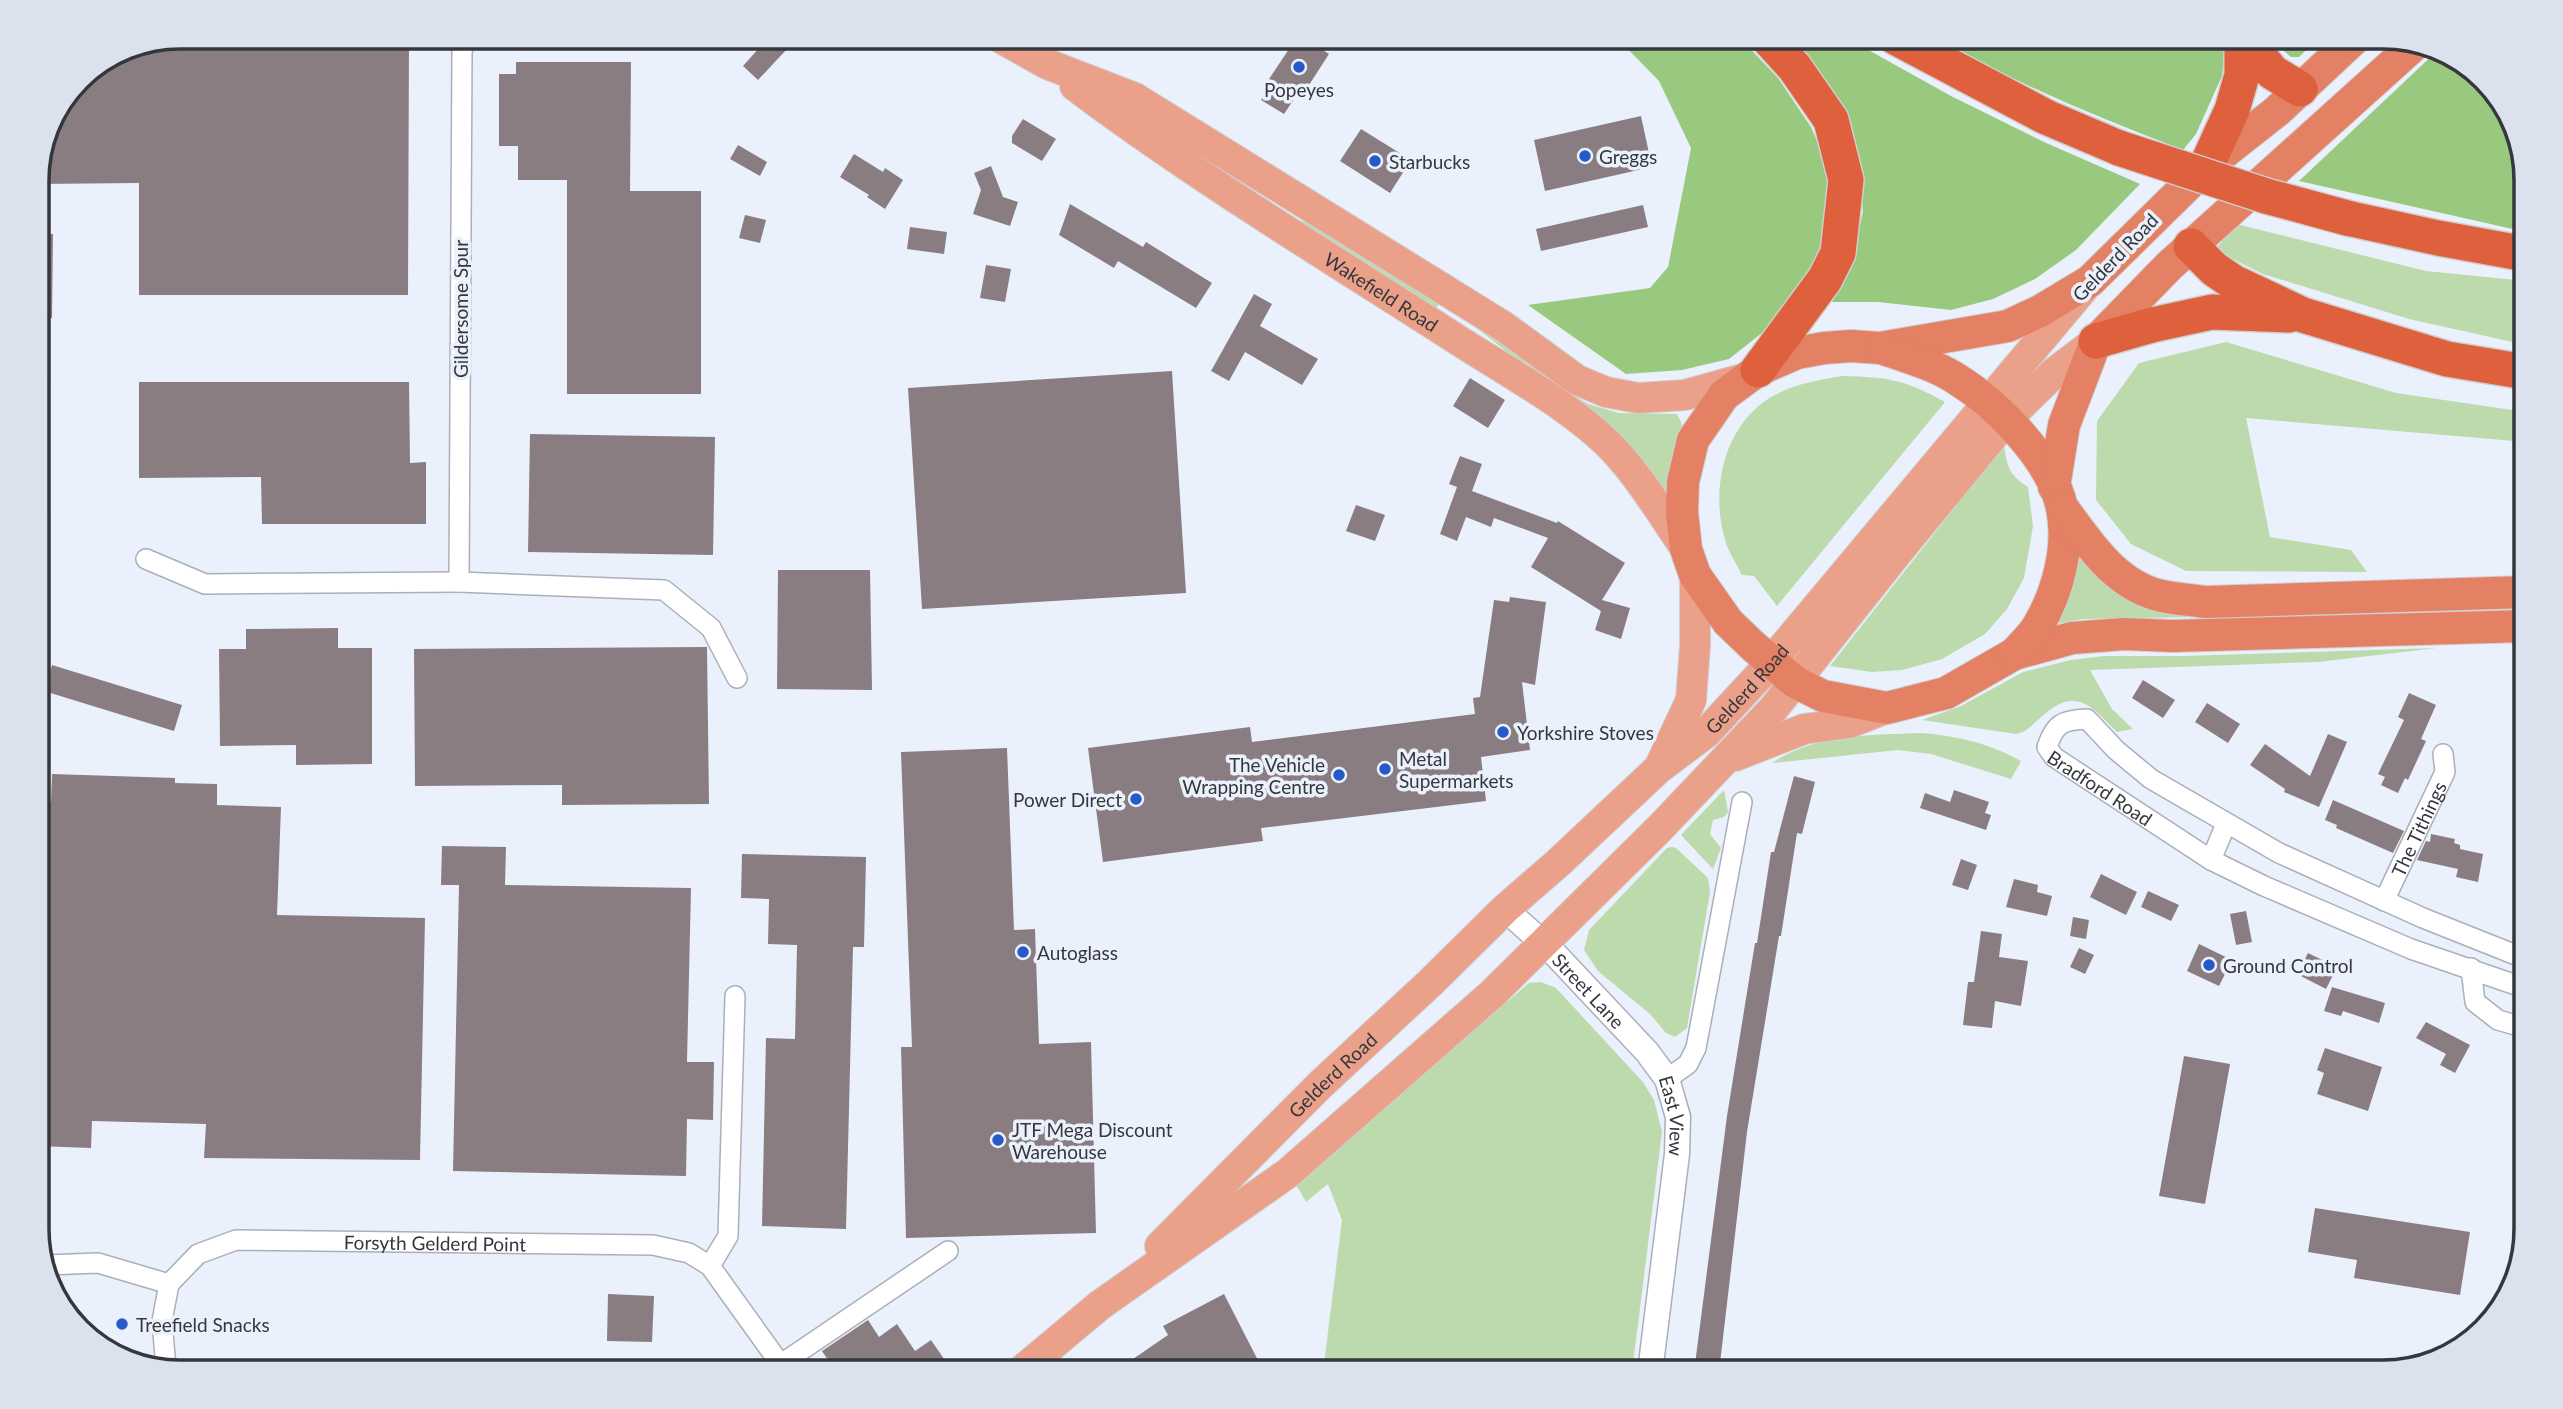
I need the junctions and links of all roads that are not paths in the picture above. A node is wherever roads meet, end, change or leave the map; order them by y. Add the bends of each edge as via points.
1 (463, 49) edge
2 (1020, 49) edge
3 (1778, 49) edge
4 (1918, 49) edge
5 (2243, 49) edge
6 (2253, 49) edge
7 (2343, 49) edge
8 (2402, 50) edge
9 (2406, 51) edge
10 (2300, 89) junction
11 (1176, 140) junction
12 (2206, 167) junction
13 (2173, 198) junction
14 (2192, 246) junction
15 (2514, 252) edge
16 (2090, 281) junction
17 (2304, 315) junction
18 (2096, 341) junction
19 (1880, 348) junction
20 (2514, 370) edge
21 (1752, 374) junction
22 (1997, 411) junction
23 (2058, 497) junction
24 (146, 559) dead end
25 (1690, 562) junction
26 (459, 582) junction
27 (2514, 592) edge
28 (2514, 626) edge
29 (2014, 654) junction
30 (1770, 661) junction
31 (737, 678) dead end
32 (1795, 682) junction
33 (1887, 708) junction
34 (2443, 754) dead end
35 (1725, 760) junction
36 (1658, 769) junction
37 (1742, 802) dead end
38 (2226, 824) junction
39 (2211, 860) junction
40 (2384, 901) junction
41 (1505, 909) junction
42 (2423, 918) junction
43 (1544, 943) junction
44 (2411, 949) junction
45 (2514, 954) edge
46 (2471, 968) junction
47 (2514, 984) edge
48 (736, 996) dead end
49 (2514, 1025) edge
50 (1667, 1079) junction
51 (947, 1251) dead end
52 (55, 1265) edge
53 (710, 1266) junction
54 (169, 1284) junction
55 (1100, 1306) junction
56 (165, 1359) edge
57 (777, 1360) edge
58 (794, 1360) edge
59 (1035, 1360) edge
60 (1651, 1360) edge

1 - 26 street, Gildersome Spur
2 - 11 main road, Wakefield Road via 1112,114
3 - 21 highway via 1830,120 1846,180 1838,253 1825,279
4 - 15 highway, bridge via 2046,117 2119,148 2347,218
5 - 12 highway via 2242,75 2232,110
6 - 10 highway via 2272,72
7 - 10 highway, Gelderd Road
8 - 10 highway via 2327,85
9 - 14 highway, Gelderd Road
10 - 12 highway, Gelderd Road
11 - 21 main road, Wakefield Road via 1503,326 1577,380 1606,392 1638,398 1685,395
11 - 25 main road, Wakefield Road via 1563,407 1614,450 1644,487
12 - 13 highway, Gelderd Road
13 - 14 highway
13 - 16 highway, Gelderd Road
14 - 17 highway via 2214,270 2233,282
14 - 18 highway, Gelderd Road
16 - 19 highway via 2008,326
16 - 22 main road, Gelderd Road
17 - 18 highway via 2212,312
17 - 20 highway via 2447,359
18 - 22 main road, Gelderd Road
18 - 23 highway, Gelderd Road via 2064,425
19 - 21 highway via 1824,348 1797,354
19 - 22 highway via 1954,377
21 - 25 highway via 1724,395 1693,440 1683,482 1682,512
22 - 23 highway via 2033,451
22 - 30 main road, Gelderd Road
22 - 32 main road, Gelderd Road
23 - 27 highway via 2102,559 2127,581 2159,596 2205,602
23 - 29 highway via 2065,544 2050,604 2037,629
24 - 26 street via 205,584
25 - 30 highway via 1728,622
25 - 36 main road via 1695,646 1691,700
26 - 31 street via 664,590 711,628
28 - 29 highway via 2124,634 2072,638
29 - 33 highway via 1946,693
30 - 32 highway
30 - 36 main road, Gelderd Road via 1706,733
32 - 33 highway via 1823,696
32 - 35 main road, Gelderd Road
33 - 35 main road via 1849,723 1804,729
34 - 40 street, The Tithings via 2445,772
35 - 43 main road, Gelderd Road
36 - 41 main road, Gelderd Road
37 - 50 street, East View via 1731,832 1696,1048 1688,1064
38 - 39 street
38 - 39 street, Bradford Road via 2151,779 2087,719 2068,720 2052,731 2047,747 2054,757
38 - 40 street, Bradford Road
39 - 44 street, Bradford Road
40 - 42 street, Bradford Road
41 - 43 street, Street Lane
41 - 55 main road, Gelderd Road
42 - 44 street
42 - 45 street, Bradford Road
43 - 50 street, Street Lane
43 - 55 main road, Gelderd Road via 1288,1173
44 - 46 street, Bradford Road
46 - 47 street, Bradford Road
46 - 49 street via 2475,1002 2498,1020
48 - 53 street via 728,1236
50 - 60 street, East View via 1678,1117 1677,1154
51 - 58 street, Forsyth Gelderd Point
52 - 54 street via 98,1264
53 - 54 street, Forsyth Gelderd Point via 689,1253 653,1245 236,1240 198,1254
53 - 57 street, Forsyth Gelderd Point
54 - 56 street via 162,1321
55 - 59 main road, Gelderd Road

